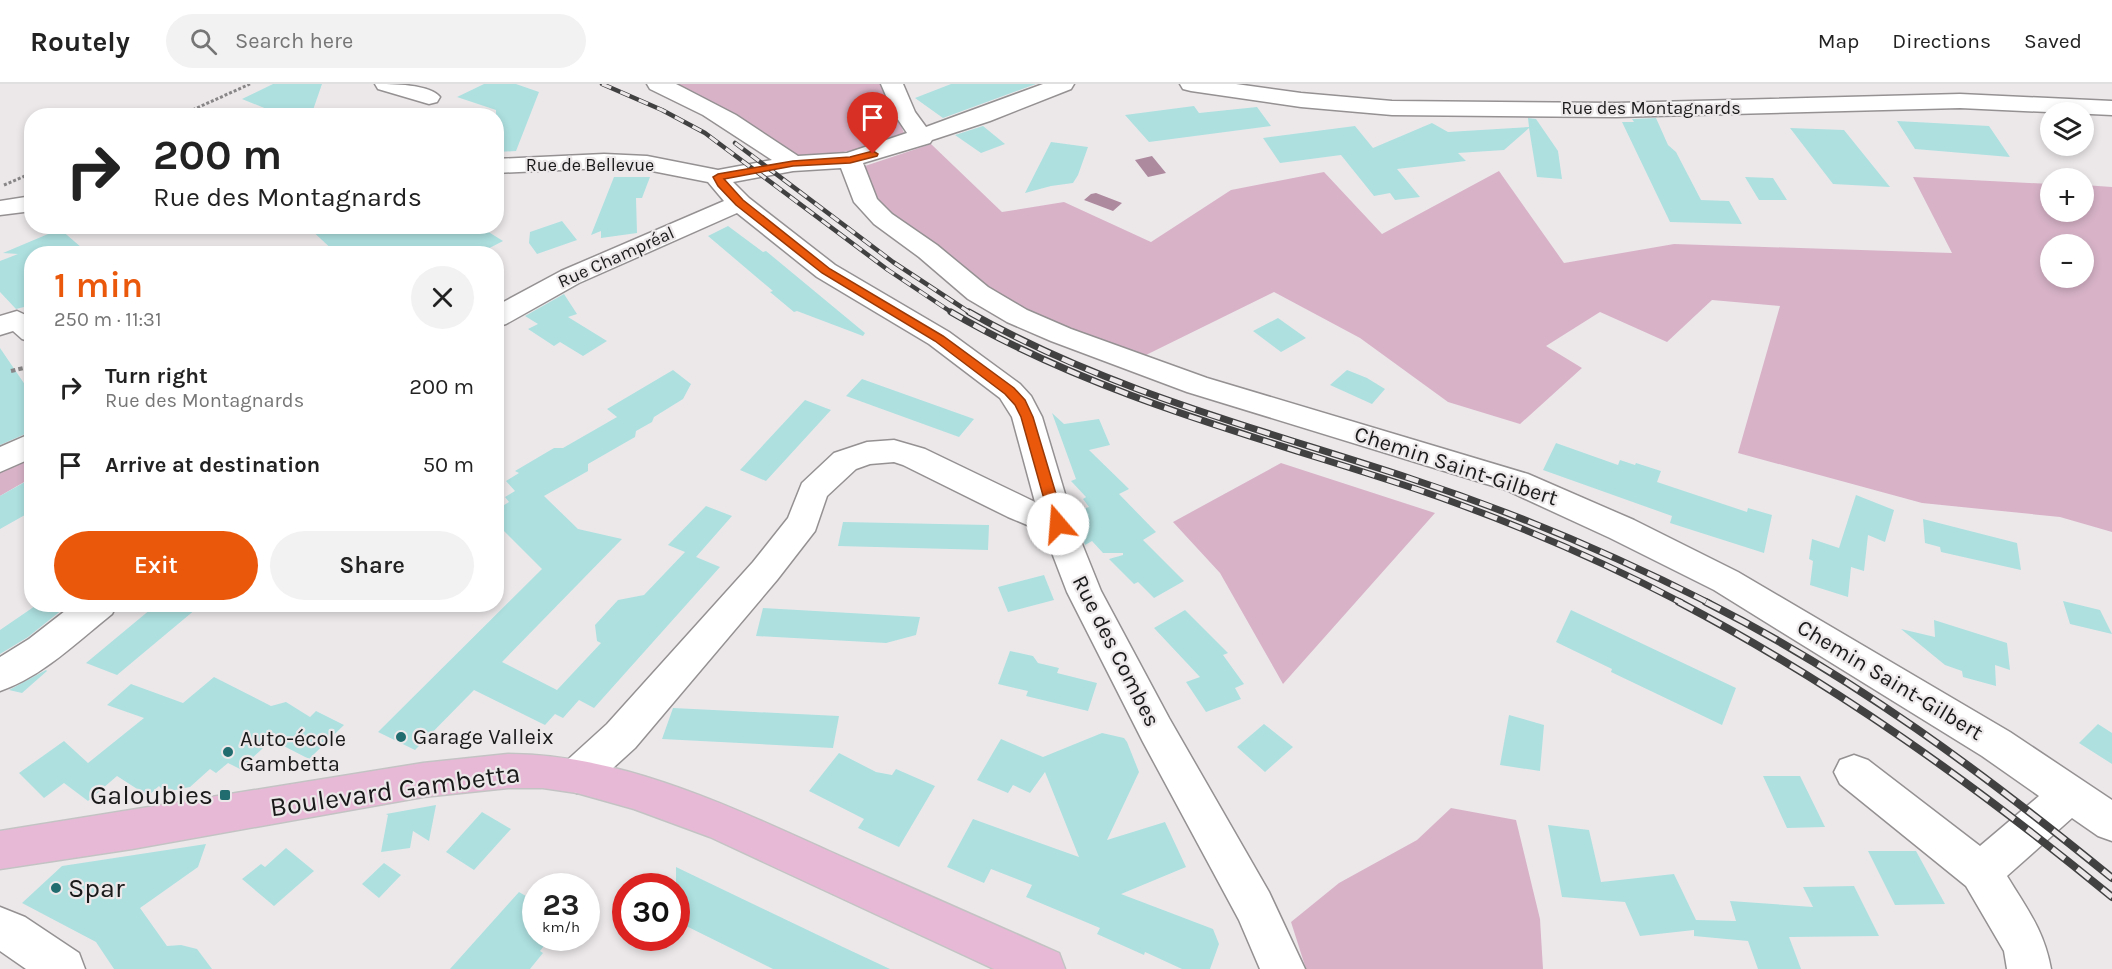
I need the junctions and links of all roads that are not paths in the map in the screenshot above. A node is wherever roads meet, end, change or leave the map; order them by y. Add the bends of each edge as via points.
1 (386, 84) edge
2 (658, 84) edge
3 (892, 84) edge
4 (1063, 84) edge
5 (1191, 84) edge
6 (1449, 84) edge
7 (429, 97) dead end
8 (1450, 108) junction
9 (2112, 108) edge
10 (922, 138) junction
11 (850, 160) junction
12 (793, 164) junction
13 (504, 166) edge
14 (718, 177) junction
15 (740, 203) junction
16 (24, 204) edge
17 (0, 208) edge
18 (504, 314) edge
19 (0, 326) edge
20 (24, 326) edge
21 (24, 448) edge
22 (0, 461) edge
23 (1058, 524) junction
24 (90, 612) edge
25 (0, 676) edge
26 (1854, 772) dead end
27 (577, 776) junction
28 (2070, 794) junction
29 (2112, 823) edge
30 (0, 850) edge
31 (1981, 872) junction
32 (0, 928) edge
33 (63, 969) edge
34 (1043, 969) edge
35 (1283, 969) edge
36 (2029, 969) edge

1 - 7 street
2 - 12 street via 740,126
3 - 10 street via 904,112
4 - 10 street
5 - 8 street, Rue des Montagnards via 1320,102
6 - 8 street
8 - 9 street, Rue des Montagnards via 1616,110 1960,101
10 - 11 street
11 - 12 street
11 - 28 street, Chemin Saint-Gilbert via 866,202 883,219 978,293 1017,316 1197,385 1475,468 1566,502 1726,581 1996,744
12 - 14 street
13 - 14 street, Rue de Bellevue via 647,163
14 - 15 street, Rue des Combes
15 - 18 street, Rue Champréal via 570,277
15 - 23 street, Rue des Combes via 826,271 939,338 1010,391 1027,417
16 - 17 street
19 - 20 street via 17,320
21 - 22 street
23 - 27 street via 904,454 867,453 845,461 813,490 803,522 765,571 621,736
23 - 35 street, Rue des Combes via 1084,592 1254,906
24 - 25 street
26 - 31 street
27 - 30 main road, Boulevard Gambetta via 508,771 423,780
27 - 34 main road, Boulevard Gambetta via 634,791 723,824
28 - 29 street, Chemin Saint-Gilbert
28 - 31 street
31 - 36 street via 2025,945
32 - 33 street

